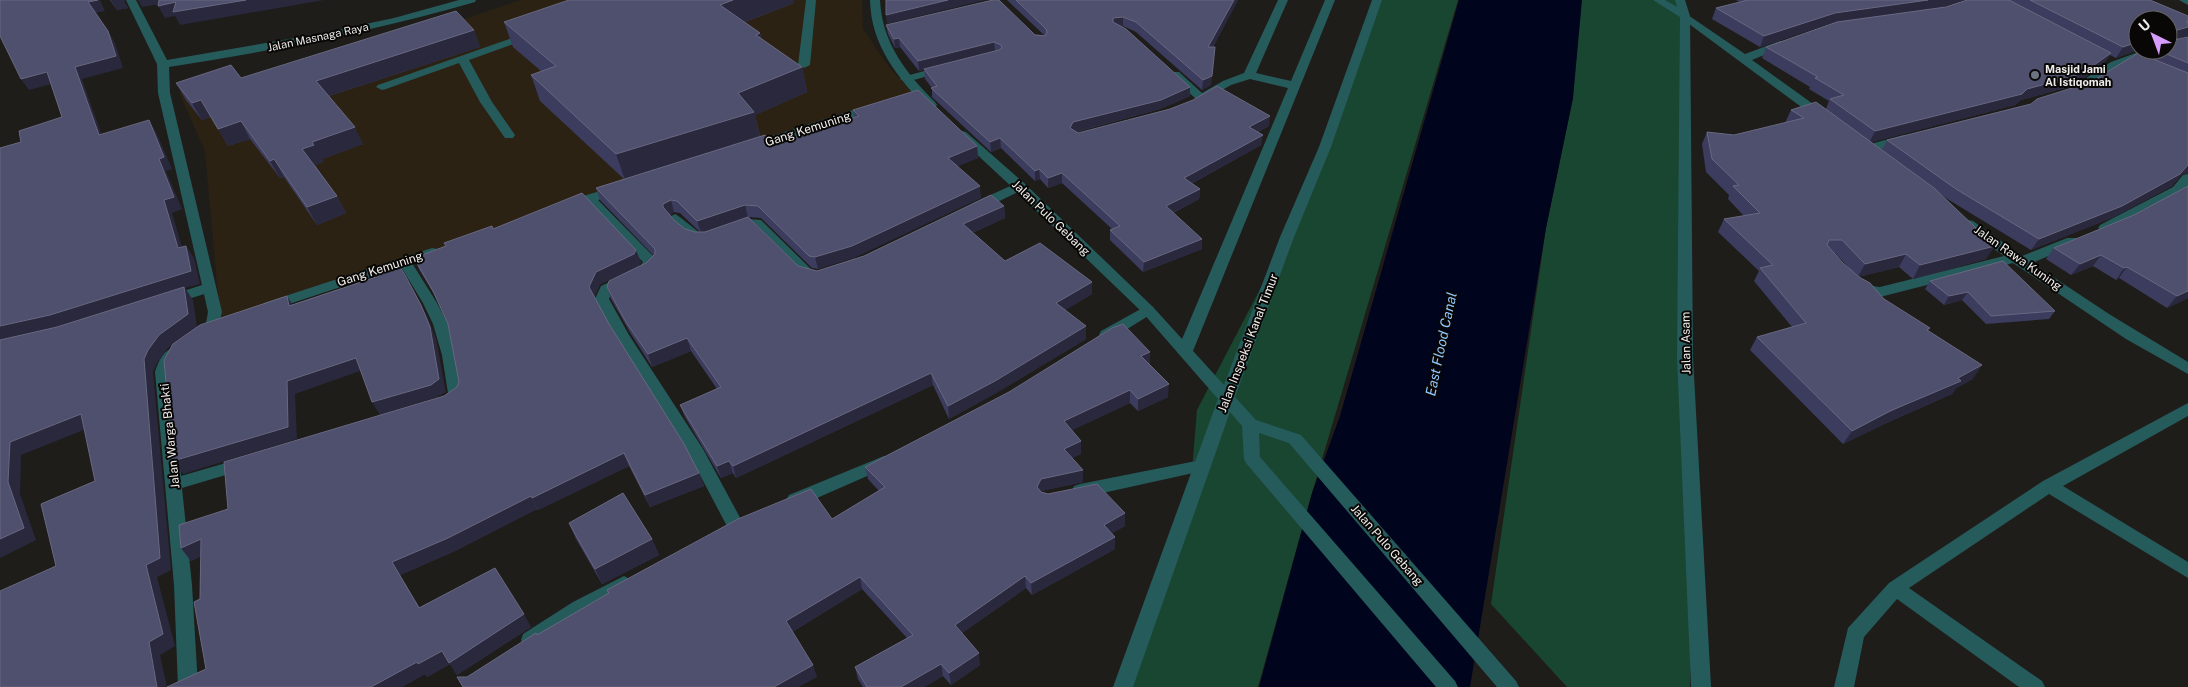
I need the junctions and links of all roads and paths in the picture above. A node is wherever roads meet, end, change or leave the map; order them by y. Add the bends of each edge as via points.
1 (131, 0) edge
2 (471, 0) edge
3 (810, 0) edge
4 (875, 0) edge
5 (1282, 0) edge
6 (1330, 0) edge
7 (1377, 0) edge
8 (1658, 0) edge
9 (1680, 0) edge
10 (2184, 0) edge
11 (2188, 2) edge
12 (1685, 16) junction
13 (536, 32) edge
14 (1792, 40) edge
15 (462, 58) junction
16 (2128, 58) edge
17 (1743, 59) junction
18 (2135, 60) edge
19 (163, 64) junction
20 (804, 65) dead end
21 (2147, 65) edge
22 (1166, 66) edge
23 (951, 67) edge
24 (1249, 75) junction
25 (906, 79) junction
26 (382, 86) dead end
27 (1295, 86) junction
28 (918, 93) junction
29 (2061, 96) edge
30 (1202, 98) junction
31 (901, 99) edge
32 (882, 105) edge
33 (1188, 105) edge
34 (939, 113) edge
35 (952, 126) edge
36 (1836, 126) edge
37 (509, 135) dead end
38 (1915, 136) edge
39 (740, 151) edge
40 (1882, 160) edge
41 (2188, 178) edge
42 (1019, 186) junction
43 (626, 187) edge
44 (588, 198) junction
45 (552, 211) edge
46 (966, 212) edge
47 (674, 218) edge
48 (1960, 218) edge
49 (442, 249) edge
50 (2017, 260) junction
51 (404, 261) junction
52 (829, 273) edge
53 (1847, 276) edge
54 (209, 288) junction
55 (160, 304) edge
56 (259, 310) edge
57 (1148, 310) junction
58 (232, 319) edge
59 (213, 325) junction
60 (1088, 346) edge
61 (1185, 351) junction
62 (2188, 369) edge
63 (1227, 397) junction
64 (434, 406) edge
65 (2188, 409) edge
66 (1250, 424) junction
67 (902, 452) edge
68 (258, 459) edge
69 (1202, 466) junction
70 (175, 484) junction
71 (2049, 486) junction
72 (1067, 494) edge
73 (780, 506) edge
74 (753, 517) edge
75 (735, 525) junction
76 (718, 534) edge
77 (2188, 571) edge
78 (640, 575) edge
79 (1895, 588) junction
80 (515, 650) edge
81 (188, 687) edge
82 (1122, 687) edge
83 (1448, 687) edge
84 (1509, 687) edge
85 (1701, 687) edge
86 (1844, 687) edge
87 (2035, 687) edge

1 - 19 street
2 - 19 street, Jalan Masnaga Raya via 299,42
3 - 20 street
4 - 25 street via 897,66
5 - 24 street
6 - 27 street
7 - 63 street, Jalan Inspeksi Kanal Timur via 1325,146
8 - 12 street
9 - 12 street, Jalan Asam
10 - 11 street
12 - 17 street
12 - 85 street, Jalan Asam via 1685,357
13 - 15 street
14 - 17 street
15 - 26 street
15 - 37 street
16 - 29 street via 2111,61 2085,86
17 - 36 street
18 - 21 street
19 - 54 street via 164,92
22 - 30 street
23 - 25 street
24 - 27 street
24 - 30 street
25 - 28 street
27 - 61 street
28 - 31 street
28 - 34 street
30 - 33 street
32 - 39 street, Gang Kemuning
35 - 42 street, Jalan Pulo Gebang
38 - 40 street via 1863,146
41 - 50 street via 2178,190 2120,222
42 - 46 street
42 - 57 street, Jalan Pulo Gebang
43 - 44 street
44 - 45 street
44 - 75 street via 650,261 644,271 606,289 602,299 697,453
47 - 52 street via 698,240 756,223 807,274 819,276
48 - 50 street, Jalan Rawa Kuning
49 - 51 street, Gang Kemuning
50 - 53 street via 1872,292
50 - 62 street, Jalan Rawa Kuning
51 - 56 street, Gang Kemuning
51 - 64 street via 432,304 449,350 456,396
54 - 55 street
54 - 59 street via 215,312
57 - 60 street
57 - 61 street, Jalan Pulo Gebang
58 - 59 street
59 - 70 street, Jalan Warga Bhakti via 166,361 163,372
61 - 63 street, Jalan Pulo Gebang
63 - 66 street, Jalan Pulo Gebang
63 - 69 street, Jalan Inspeksi Kanal Timur
65 - 71 street
66 - 83 street via 1252,459
66 - 84 street, Jalan Pulo Gebang via 1295,439
67 - 73 street via 869,470
68 - 70 street
69 - 72 street
69 - 82 street, Jalan Inspeksi Kanal Timur
70 - 81 street, Jalan Warga Bhakti
71 - 77 street
71 - 79 street
74 - 75 street
75 - 76 street
78 - 80 street via 580,608
79 - 86 street via 1855,634
79 - 87 street

